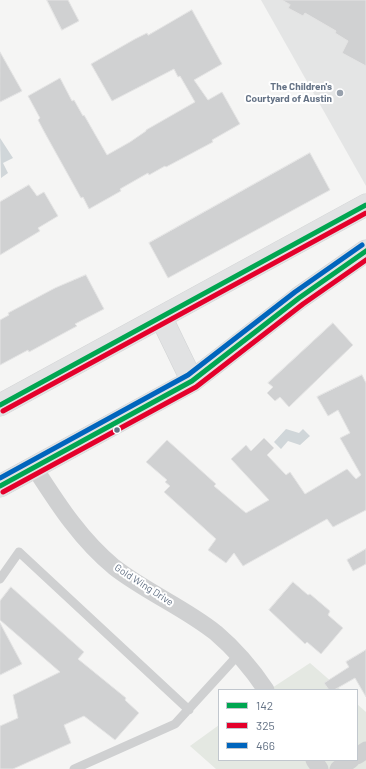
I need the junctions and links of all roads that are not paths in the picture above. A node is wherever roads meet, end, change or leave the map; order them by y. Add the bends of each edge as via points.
1 (366, 205) edge
2 (366, 251) edge
3 (161, 317) junction
4 (192, 381) junction
5 (0, 405) edge
6 (34, 467) junction
7 (0, 486) edge
8 (0, 579) edge
9 (239, 654) junction
10 (265, 689) edge
11 (188, 710) junction
12 (350, 761) edge
13 (74, 769) edge
14 (338, 769) edge

1 - 3 main road
2 - 4 main road via 299,298
3 - 4 main road
3 - 5 main road
4 - 6 main road
6 - 7 main road
6 - 9 street, Gold Wing Drive via 85,540 113,566 215,632
8 - 11 lane via 19,552
9 - 10 street, Gold Wing Drive
9 - 11 lane
11 - 13 lane via 175,724
12 - 14 street

